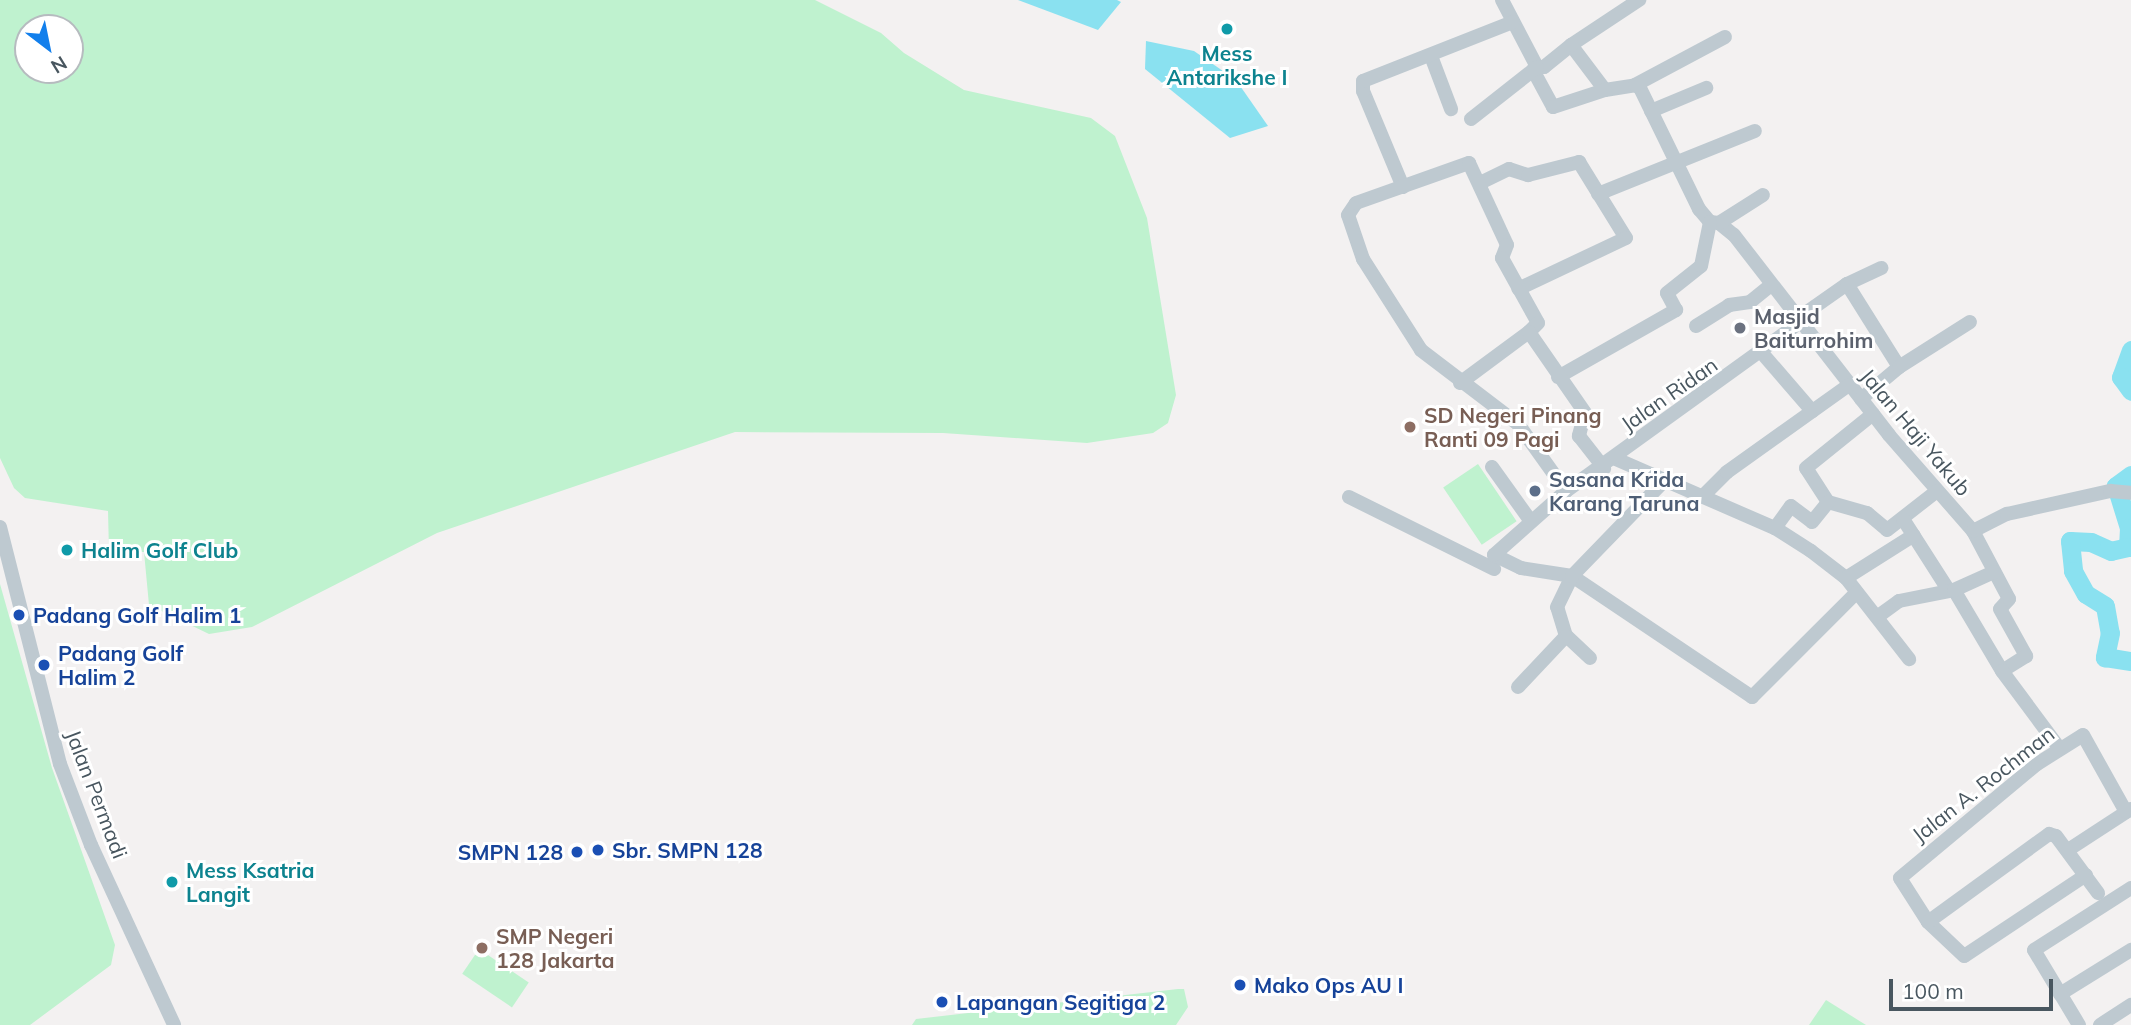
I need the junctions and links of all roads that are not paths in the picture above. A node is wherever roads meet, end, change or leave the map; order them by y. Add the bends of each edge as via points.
1 (1502, 0) edge
2 (1639, 0) edge
3 (1513, 22) junction
4 (1725, 37) dead end
5 (1571, 45) junction
6 (1431, 56) junction
7 (1535, 69) junction
8 (1635, 85) junction
9 (1706, 88) dead end
10 (1605, 90) junction
11 (1451, 109) dead end
12 (1651, 111) junction
13 (1471, 119) dead end
14 (1755, 131) dead end
15 (1675, 166) junction
16 (1480, 183) junction
17 (1403, 187) junction
18 (1598, 194) junction
19 (1763, 195) dead end
20 (1715, 223) junction
21 (1881, 268) dead end
22 (1847, 284) junction
23 (1771, 285) junction
24 (1518, 289) junction
25 (1802, 318) junction
26 (1970, 321) dead end
27 (1696, 326) dead end
28 (1528, 332) junction
29 (1762, 353) junction
30 (1899, 367) junction
31 (1558, 377) junction
32 (1460, 383) junction
33 (1849, 384) junction
34 (1861, 399) junction
35 (1812, 411) junction
36 (1873, 414) junction
37 (1610, 463) junction
38 (1492, 467) dead end
39 (1663, 482) junction
40 (1566, 491) junction
41 (1937, 491) junction
42 (2129, 492) edge
43 (1349, 497) dead end
44 (1702, 497) junction
45 (1828, 502) junction
46 (1903, 519) junction
47 (1530, 520) junction
48 (0, 527) edge
49 (1775, 528) junction
50 (1973, 531) junction
51 (1914, 535) junction
52 (1494, 562) junction
53 (1994, 572) junction
54 (1572, 576) junction
55 (1846, 578) junction
56 (1952, 591) junction
57 (1857, 592) junction
58 (1877, 617) junction
59 (1566, 636) junction
60 (1590, 658) dead end
61 (1909, 659) dead end
62 (2002, 671) junction
63 (1518, 687) dead end
64 (2058, 746) junction
65 (2128, 810) edge
66 (2068, 850) junction
67 (2086, 875) junction
68 (2131, 888) edge
69 (2098, 892) dead end
70 (1928, 922) junction
71 (2131, 950) edge
72 (2060, 994) junction
73 (2131, 1005) edge
74 (174, 1025) edge
75 (2079, 1025) edge
76 (2099, 1025) edge

1 - 3 street
2 - 5 street
3 - 6 street
3 - 7 street
4 - 8 street
5 - 7 street
5 - 10 street
6 - 11 street
6 - 17 street via 1363,81 1363,91
7 - 10 street via 1553,107
7 - 13 street
8 - 10 street
8 - 12 street, Jalan Haji Yakub
9 - 12 street
12 - 15 street, Jalan Haji Yakub
14 - 15 street
15 - 18 street
15 - 20 street, Jalan Haji Yakub
16 - 17 street via 1467,162
16 - 18 street via 1509,169 1528,175 1579,162
16 - 24 street via 1507,245 1502,258
17 - 32 street via 1356,203 1348,215 1363,258 1421,350
18 - 24 street via 1626,238
19 - 20 street
20 - 23 street, Jalan Haji Yakub via 1734,235
20 - 31 street via 1701,266 1667,293 1676,310
21 - 22 street, Jalan Ridan
22 - 25 street, Jalan Ridan
22 - 30 street
23 - 25 street, Jalan Haji Yakub
23 - 27 street via 1750,302 1730,305
24 - 28 street via 1538,323
25 - 29 street, Jalan Ridan
25 - 33 street, Jalan Haji Yakub
26 - 30 street
28 - 31 street
28 - 32 street
29 - 35 street
29 - 37 street, Jalan Ridan
30 - 34 street
31 - 37 street via 1586,416 1579,436
32 - 40 street via 1518,424
33 - 34 street, Jalan Haji Yakub
33 - 35 street
34 - 36 street, Jalan Haji Yakub
35 - 44 street via 1727,472
36 - 41 street, Jalan Haji Yakub
36 - 45 street via 1805,468
37 - 39 street
37 - 40 street, Jalan Ridan
38 - 47 street
39 - 44 street
39 - 54 street
40 - 47 street, Jalan Ridan
41 - 46 street
41 - 50 street, Jalan Haji Yakub
42 - 50 street via 2098,494 2007,514
43 - 52 street
44 - 49 street
45 - 46 street via 1867,513 1886,530
45 - 49 street via 1813,522 1791,505
46 - 51 street
47 - 52 street, Jalan Ridan
48 - 74 street, Jalan Permadi via 60,764 91,845
49 - 55 street
50 - 53 street, Jalan Haji Yakub
51 - 55 street
51 - 56 street
52 - 54 street
53 - 56 street
53 - 62 street, Jalan Haji Yakub via 2009,599 2000,609 2026,656
54 - 57 street via 1752,697
54 - 59 street via 1557,607
55 - 57 street
56 - 58 street via 1899,601
56 - 62 street
57 - 58 street
58 - 61 street
59 - 60 street
59 - 63 street
62 - 64 street
64 - 65 street, Jalan A. Rochman via 2083,735
64 - 70 street, Jalan A. Rochman via 1905,870 1900,878 1902,887
65 - 66 street, Jalan A. Rochman
66 - 67 street
66 - 70 street via 2049,834
67 - 69 street
67 - 70 street via 1967,955
68 - 72 street via 2034,950
71 - 72 street
72 - 75 street
73 - 76 street

